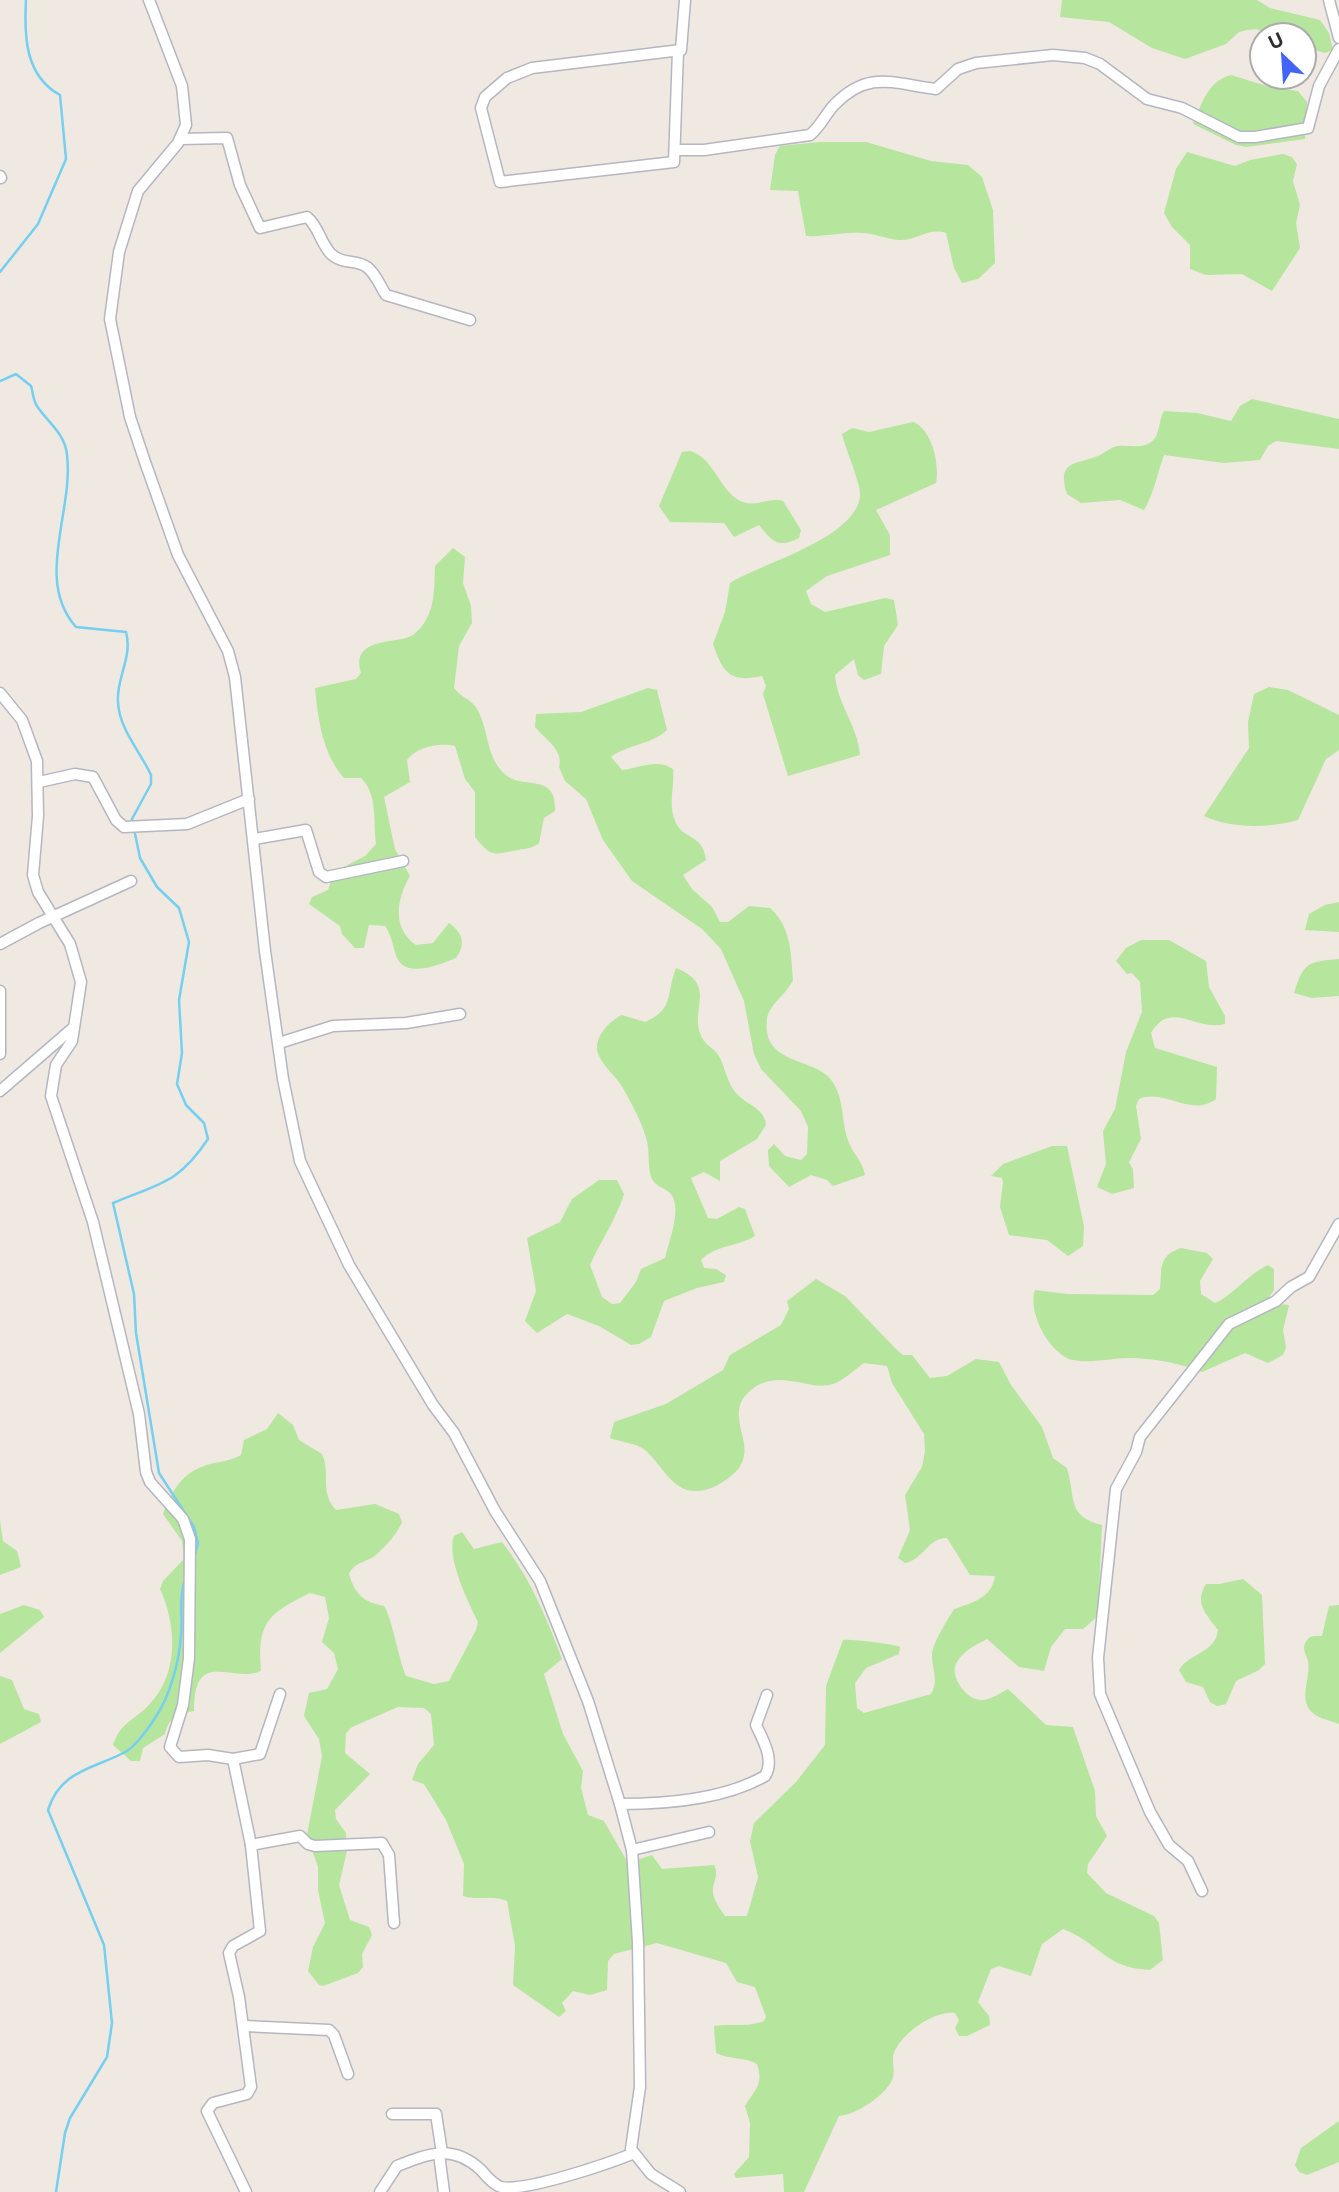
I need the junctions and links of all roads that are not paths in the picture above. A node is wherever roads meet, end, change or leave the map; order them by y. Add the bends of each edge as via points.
1 (149, 0) edge
2 (685, 0) edge
3 (1329, 0) edge
4 (1339, 38) edge
5 (1339, 49) edge
6 (678, 51) junction
7 (180, 139) junction
8 (676, 150) junction
9 (470, 320) dead end
10 (0, 693) edge
11 (39, 782) junction
12 (249, 799) junction
13 (254, 839) junction
14 (403, 861) dead end
15 (131, 881) dead end
16 (54, 919) junction
17 (0, 944) edge
18 (0, 991) edge
19 (460, 1014) dead end
20 (73, 1028) junction
21 (279, 1043) junction
22 (0, 1054) edge
23 (0, 1091) edge
24 (1339, 1224) edge
25 (280, 1694) dead end
26 (767, 1695) dead end
27 (233, 1759) junction
28 (620, 1804) junction
29 (709, 1832) dead end
30 (251, 1845) junction
31 (632, 1850) junction
32 (1202, 1891) dead end
33 (394, 1923) dead end
34 (244, 2026) junction
35 (348, 2074) dead end
36 (392, 2114) dead end
37 (440, 2153) junction
38 (632, 2154) junction
39 (243, 2191) edge
40 (380, 2192) edge
41 (444, 2192) edge
42 (680, 2192) edge

1 - 7 street via 182,86 186,125
2 - 6 street via 684,46
3 - 4 street
5 - 8 street via 1319,86 1308,128 1255,137 1239,137 1182,108 1147,99 1100,64 1054,55 965,66 936,89 899,81 866,83 834,105 810,135
6 - 8 street
6 - 8 street via 531,68 508,78 481,103 500,182 674,162
7 - 9 street via 227,138 240,185 260,229 307,217 332,255 370,268 386,295
7 - 12 street via 138,191 118,253 110,319 131,417 178,555 228,651
10 - 11 street via 22,720 32,742
11 - 12 street via 75,774 93,777 124,827 187,824
11 - 16 street via 33,875
12 - 13 street
13 - 14 street via 306,830 319,872 326,877
13 - 21 street
15 - 16 street
16 - 17 street
16 - 20 street via 69,944 81,982
18 - 22 street
19 - 21 street via 333,1027
20 - 23 street
20 - 27 street via 72,1041 52,1075 51,1096 93,1222 139,1414 146,1472 183,1518 190,1539 189,1658 183,1706 170,1747 179,1757
21 - 28 street via 300,1161 317,1200 380,1319 536,1573 587,1701
24 - 32 street via 1309,1277 1276,1301 1229,1324 1140,1437 1116,1489 1098,1658 1100,1694 1150,1812 1169,1845 1188,1861
25 - 27 street via 260,1754
26 - 28 street via 756,1725 767,1751 765,1776 729,1790 672,1801
27 - 30 street
28 - 31 street
29 - 31 street
30 - 33 street via 300,1836 315,1846 382,1843 389,1855
30 - 34 street via 260,1931 229,1953
31 - 38 street via 640,2087
34 - 35 street via 329,2030
34 - 39 street via 250,2090 213,2103 207,2111
36 - 37 street via 436,2114
37 - 38 street via 466,2157 497,2185 508,2188
37 - 40 street via 397,2165
37 - 41 street
38 - 42 street via 651,2174

